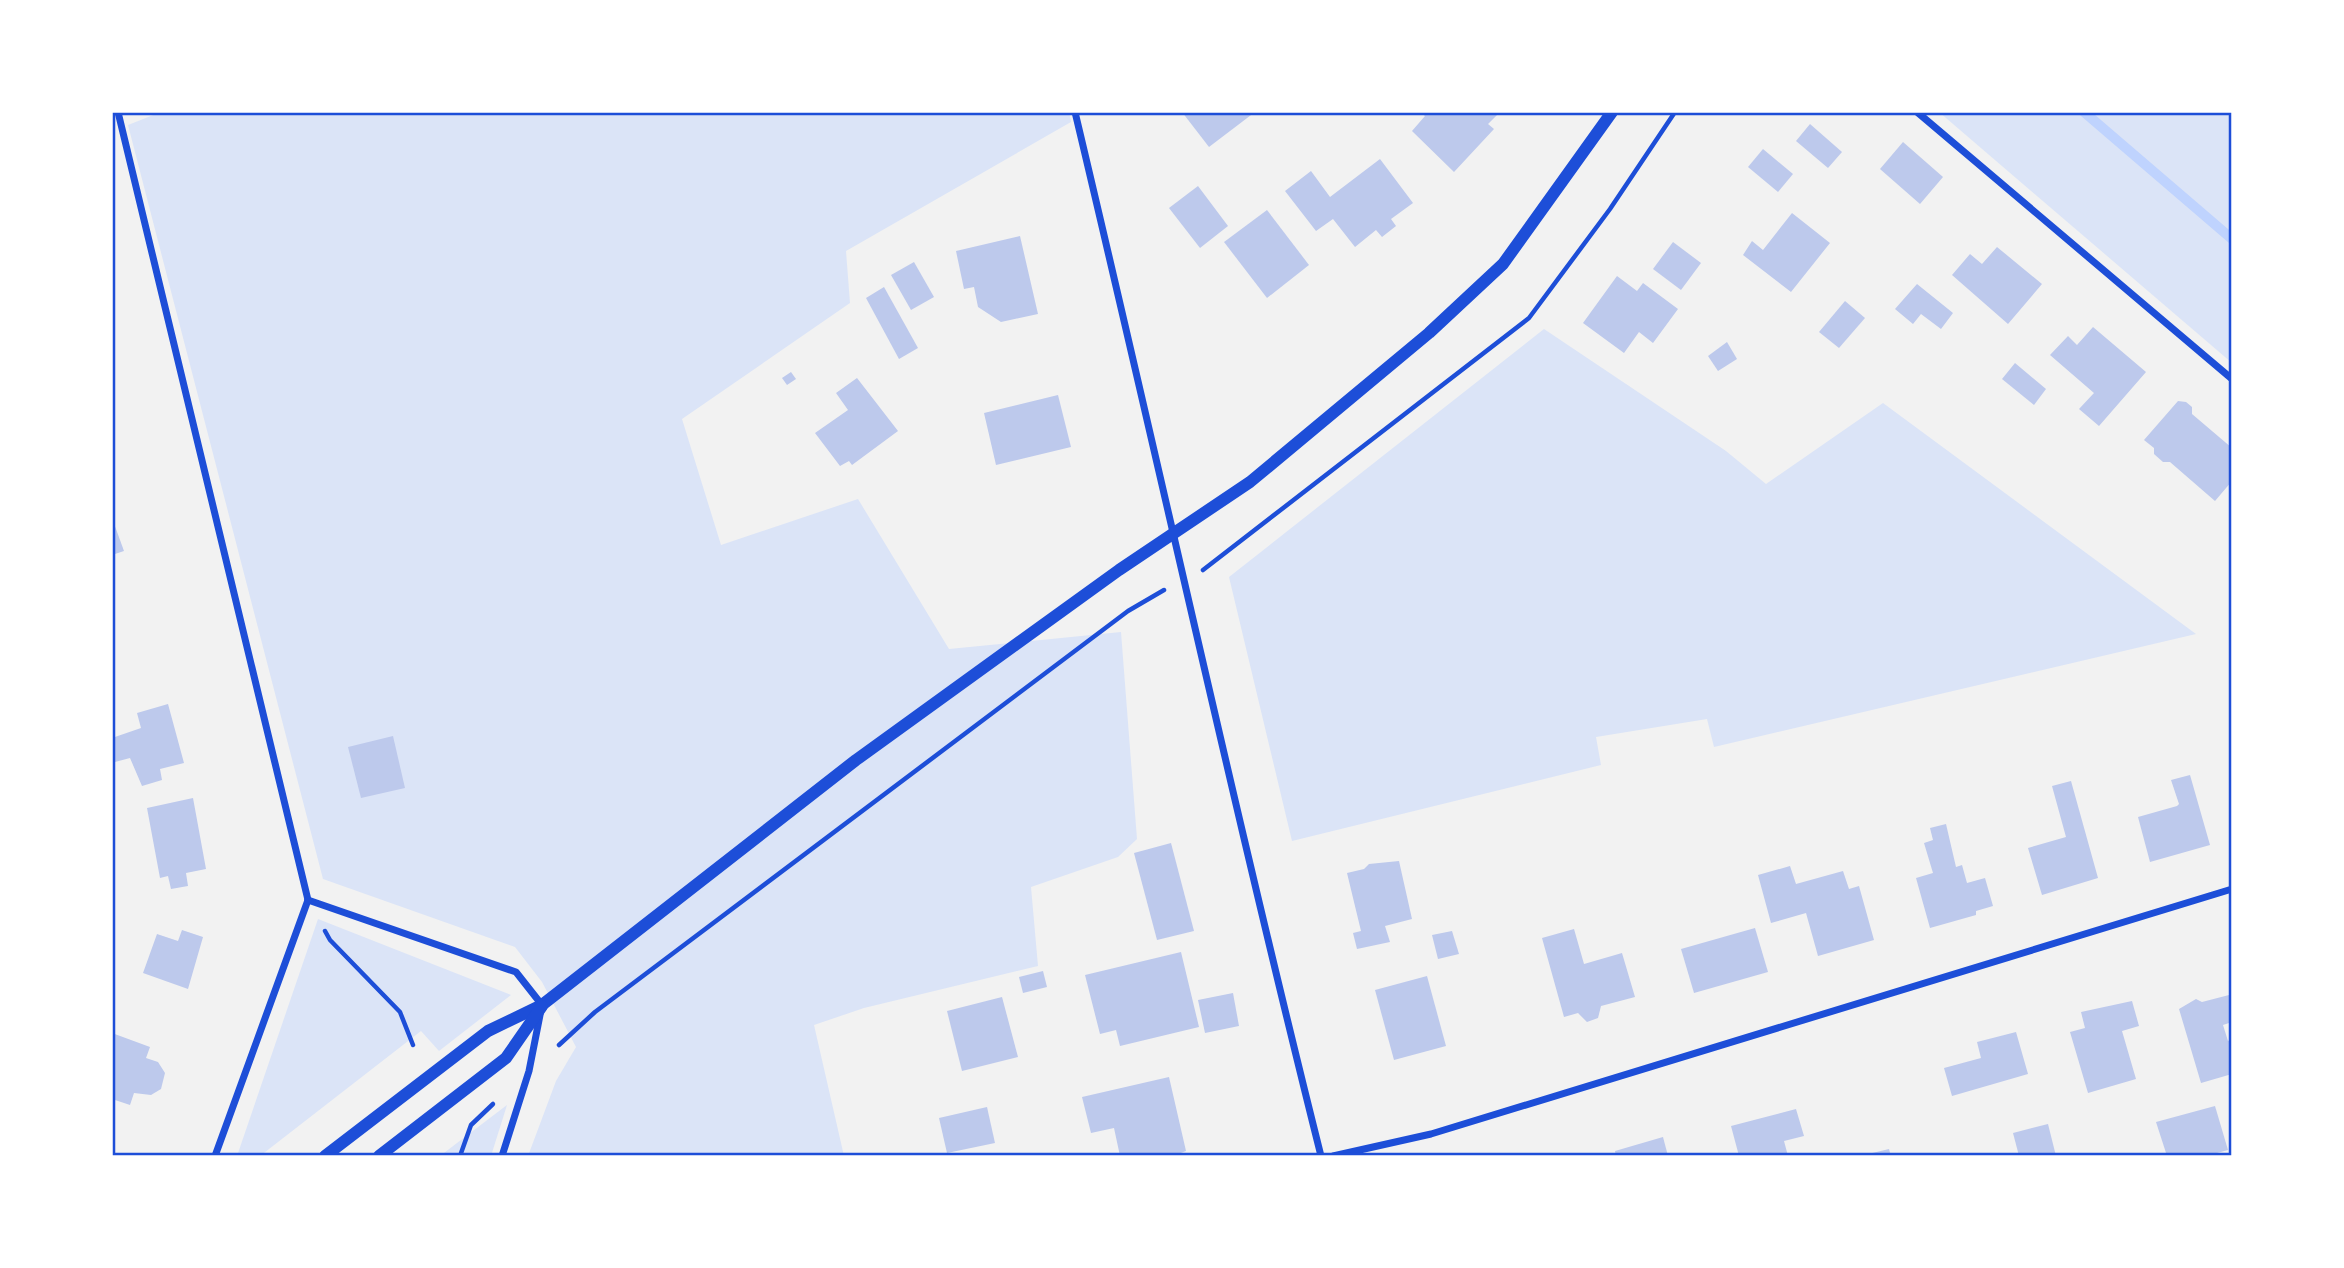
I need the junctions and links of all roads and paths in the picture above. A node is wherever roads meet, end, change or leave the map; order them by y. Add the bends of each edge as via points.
1 (118, 112) edge
2 (1075, 112) edge
3 (1612, 112) edge
4 (1675, 112) edge
5 (1917, 112) edge
6 (2232, 379) edge
7 (1176, 534) junction
8 (1184, 578) junction
9 (2232, 889) edge
10 (308, 900) junction
11 (542, 1005) junction
12 (413, 1045) dead end
13 (529, 1071) junction
14 (215, 1156) edge
15 (325, 1156) edge
16 (379, 1156) edge
17 (460, 1156) edge
18 (502, 1156) edge
19 (1321, 1156) edge
20 (1333, 1156) edge

1 - 10 street
2 - 7 street
3 - 7 street via 1503,264 1429,333 1250,482
4 - 8 path via 1529,318 1203,570
5 - 6 street
7 - 8 street
7 - 11 street via 1119,569 856,760
8 - 13 path via 1128,611 782,871 595,1012
8 - 19 street via 1241,836
9 - 20 street via 1431,1135
10 - 11 street via 516,972
10 - 12 path via 330,940 400,1012
10 - 14 street
11 - 13 street
11 - 15 street via 488,1031
11 - 16 street via 506,1058
13 - 17 path via 471,1125
13 - 18 street

